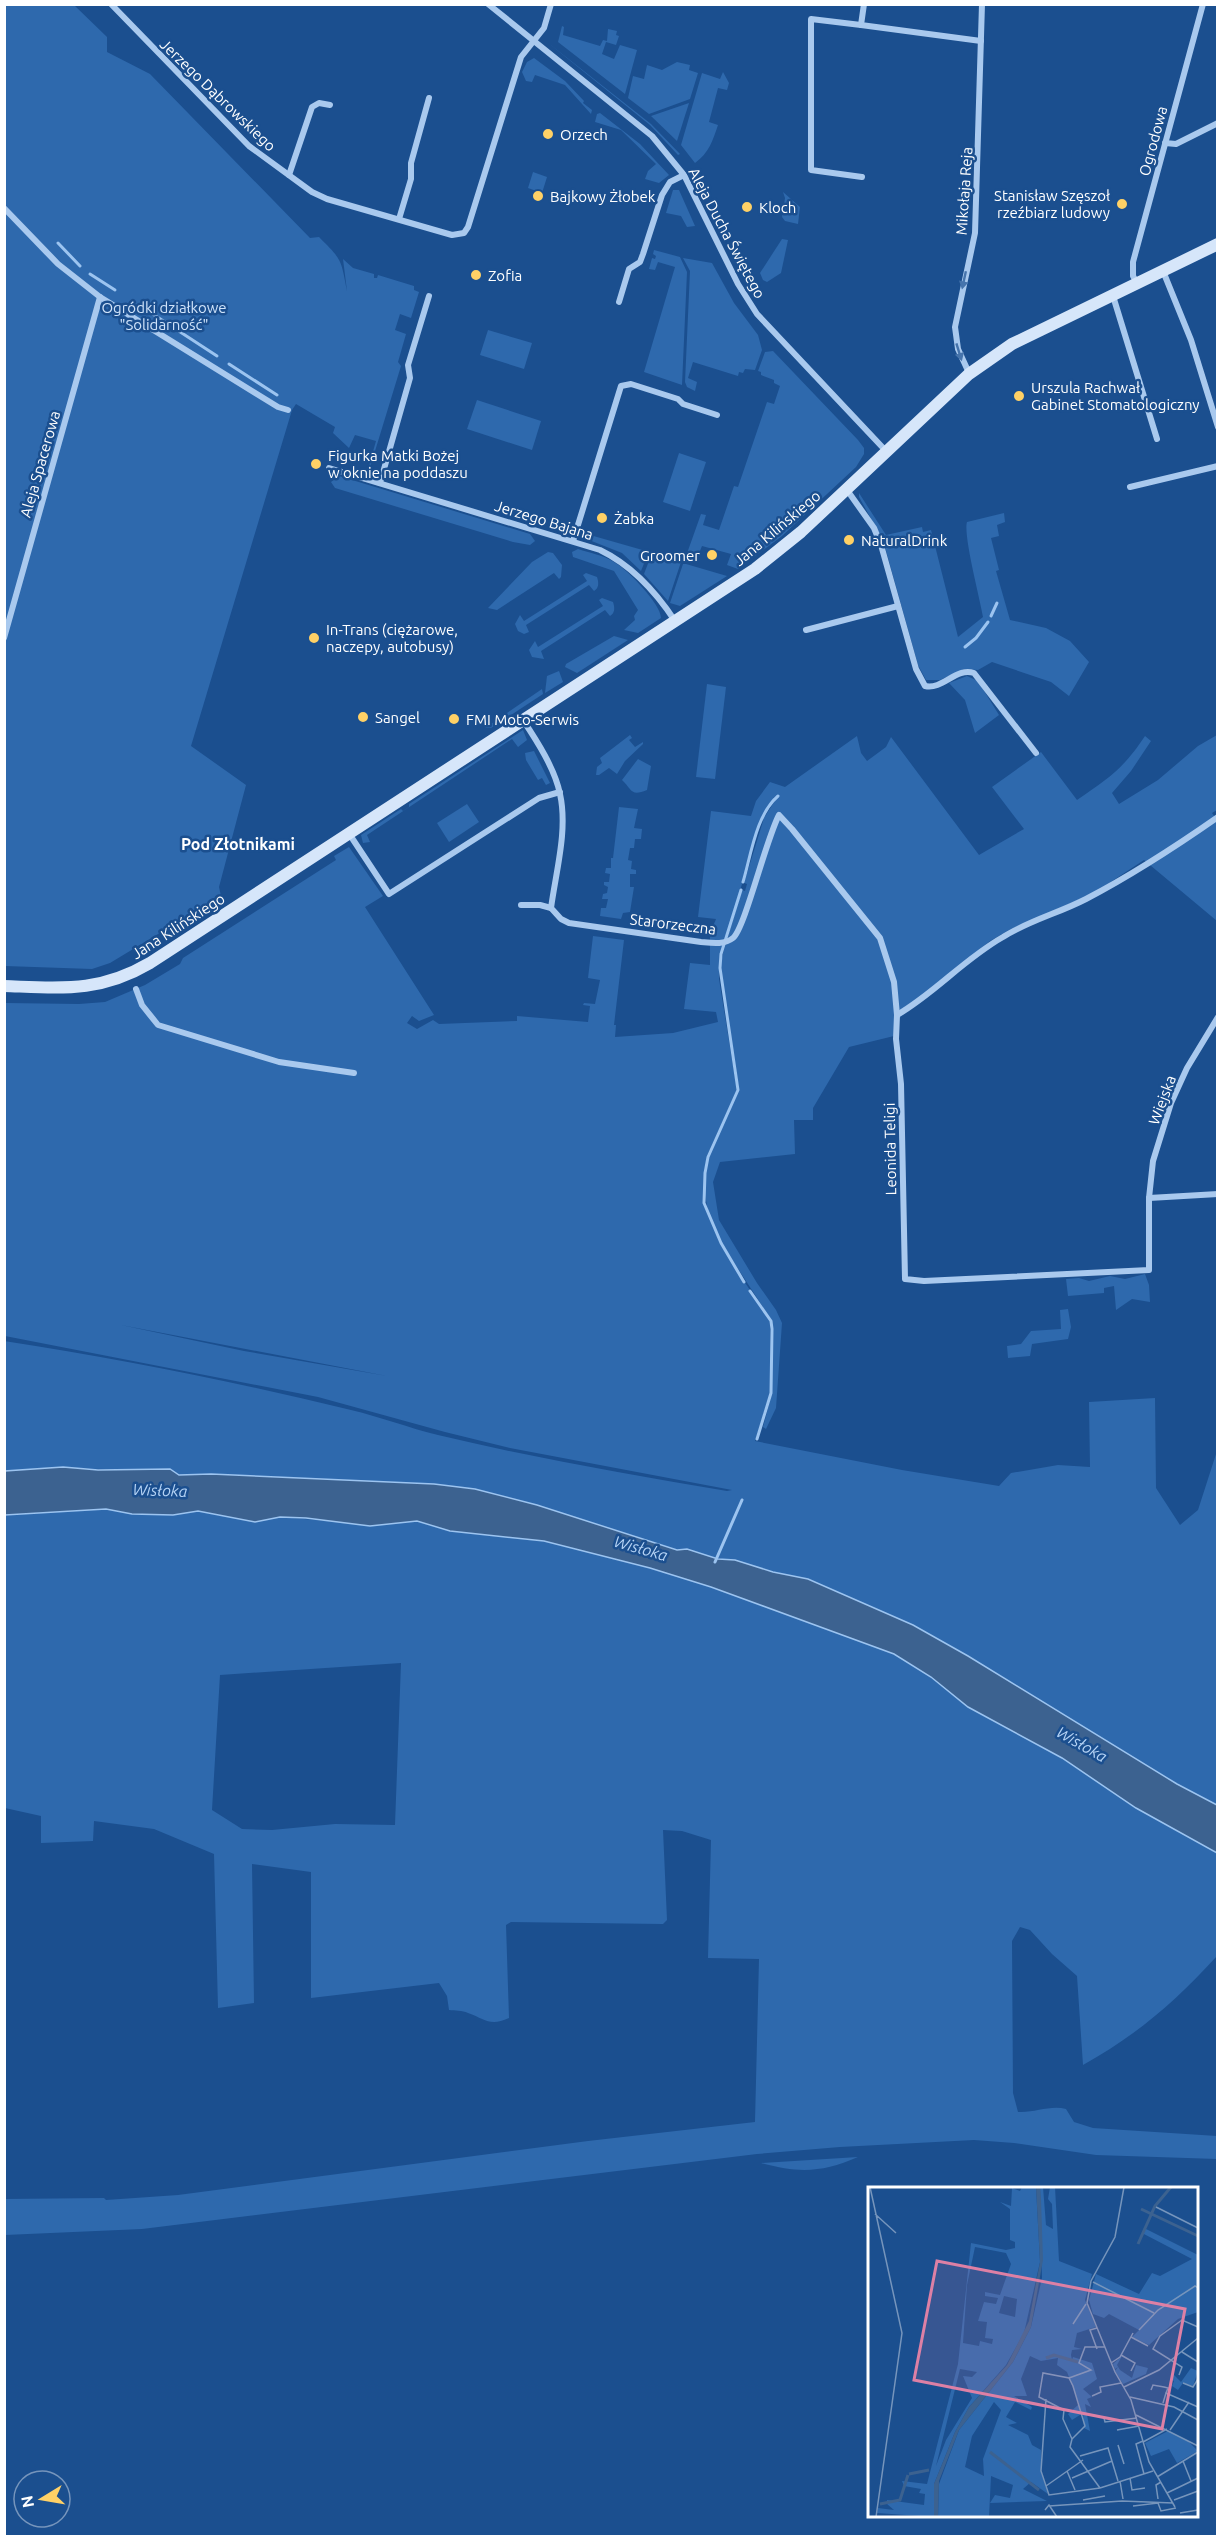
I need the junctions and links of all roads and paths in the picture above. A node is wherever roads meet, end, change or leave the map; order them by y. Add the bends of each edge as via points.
1 (111, 4) edge
2 (488, 4) edge
3 (551, 4) edge
4 (864, 4) edge
5 (982, 4) edge
6 (1203, 4) edge
7 (861, 25) junction
8 (534, 41) junction
9 (981, 41) junction
10 (429, 98) dead end
11 (330, 105) dead end
12 (1218, 123) edge
13 (1165, 143) junction
14 (684, 175) junction
15 (289, 176) junction
16 (862, 177) dead end
17 (4, 208) edge
18 (399, 219) junction
19 (1218, 244) edge
20 (1163, 270) junction
21 (1137, 283) junction
22 (1113, 295) junction
23 (429, 296) dead end
24 (100, 297) junction
25 (619, 302) dead end
26 (969, 374) junction
27 (288, 410) dead end
28 (717, 415) dead end
29 (1218, 427) edge
30 (1157, 439) dead end
31 (886, 452) junction
32 (1218, 466) edge
33 (329, 468) dead end
34 (380, 483) junction
35 (1130, 487) dead end
36 (846, 489) junction
37 (573, 541) junction
38 (898, 606) junction
39 (675, 621) junction
40 (806, 630) dead end
41 (4, 638) edge
42 (523, 719) junction
43 (1035, 753) dead end
44 (560, 792) junction
45 (1218, 817) edge
46 (348, 832) junction
47 (521, 905) dead end
48 (551, 908) junction
49 (4, 986) edge
50 (136, 988) dead end
51 (897, 1015) junction
52 (1218, 1017) edge
53 (354, 1073) dead end
54 (1218, 1194) edge
55 (1149, 1198) junction

1 - 15 street, Jerzego Dąbrowskiego via 249,146
2 - 8 street, Aleja Ducha Świętego
3 - 8 street via 544,28
4 - 7 street
5 - 9 street, Mikołaja Reja
6 - 13 street, Ogrodowa
7 - 9 street
7 - 16 street via 811,19 810,55 811,170
8 - 14 street, Aleja Ducha Świętego via 652,136
8 - 18 street, Jerzego Dąbrowskiego via 521,57 468,227 452,235
9 -> 26 street, Mikołaja Reja via 975,233 955,327 958,349
10 - 18 street
11 - 15 street via 312,106
12 - 13 street via 1176,144
13 - 21 street, Ogrodowa via 1133,262
14 - 25 street via 670,182 662,195 640,262 629,269
14 - 31 street, Aleja Ducha Świętego via 757,314
15 - 18 street, Jerzego Dąbrowskiego via 327,199
17 - 24 street via 58,264
19 - 20 street, Jana Kilińskiego
20 - 21 street, Jana Kilińskiego
20 - 29 street via 1191,340
21 - 22 street, Jana Kilińskiego
22 - 26 street, Jana Kilińskiego via 1011,344
22 - 30 street
23 - 34 street via 408,364 410,378
24 - 27 street
24 - 41 street, Aleja Spacerowa
26 - 31 street, Jana Kilińskiego
28 - 37 street via 631,384 621,386
31 - 36 street, Jana Kilińskiego
32 - 35 street
33 - 34 street, Jerzego Bajana
34 - 37 street, Jerzego Bajana
36 - 38 street via 874,528
36 - 39 street, Jana Kilińskiego via 779,551
37 - 39 street, Jerzego Bajana via 621,560
38 - 40 street
38 - 43 street via 916,669 925,686 937,686 969,671 974,673
39 - 42 street, Jana Kilińskiego
42 - 44 street
42 - 46 street, Jana Kilińskiego
44 - 46 street via 539,798 389,894
44 - 48 street via 563,821
45 - 51 street via 1177,847 1115,883 987,946 921,1001
46 - 49 street, Jana Kilińskiego via 130,974 91,986
47 - 48 street
48 - 51 street, Starorzeczna via 569,923 701,942 730,940 740,928 779,815 880,938 894,982
50 - 53 street via 142,1005 158,1025 279,1062
51 - 55 street, Leonida Teligi via 905,1279 1149,1270
52 - 55 street, Wiejska via 1187,1068 1172,1104 1153,1161
54 - 55 street

